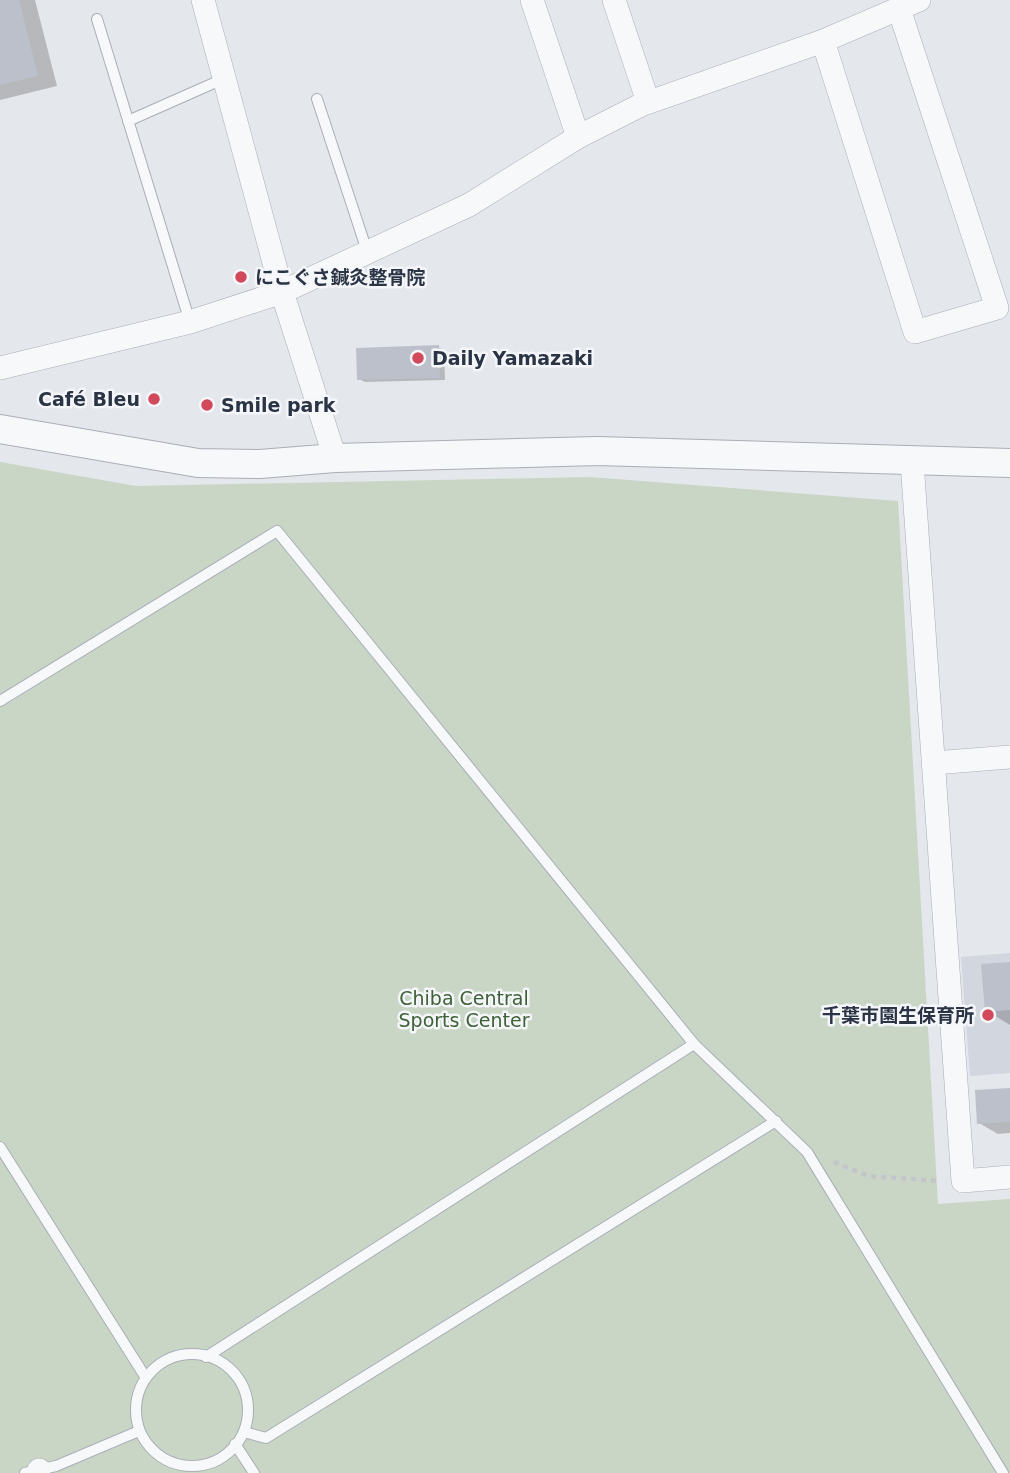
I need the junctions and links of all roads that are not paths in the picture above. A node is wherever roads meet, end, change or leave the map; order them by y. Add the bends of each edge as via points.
1 (203, 0) edge
2 (532, 0) edge
3 (614, 0) edge
4 (909, 4) edge
5 (870, 9) edge
6 (97, 19) dead end
7 (823, 41) junction
8 (223, 79) junction
9 (317, 99) dead end
10 (648, 102) junction
11 (128, 121) junction
12 (578, 138) junction
13 (367, 251) junction
14 (282, 292) junction
15 (190, 322) junction
16 (0, 368) edge
17 (0, 429) edge
18 (335, 458) junction
19 (912, 462) junction
20 (1010, 463) edge
21 (0, 701) edge
22 (1010, 757) edge
23 (934, 763) junction
24 (694, 1044) junction
25 (776, 1121) junction
26 (0, 1147) edge
27 (1010, 1177) edge
28 (206, 1357) junction
29 (146, 1378) junction
30 (139, 1431) junction
31 (244, 1432) junction
32 (235, 1444) junction
33 (34, 1472) edge
34 (254, 1473) edge
35 (1003, 1473) edge

1 - 8 street
2 - 12 street
3 - 10 street
4 - 5 street
4 - 7 street via 997,308 915,332
5 - 7 street
6 - 11 lane
7 - 10 street
8 - 11 lane
8 - 14 street
9 - 13 lane
10 - 12 street
11 - 15 lane
12 - 13 street via 469,205
13 - 14 street
14 - 15 street
14 - 18 street
15 - 16 street
17 - 18 street via 198,463
18 - 19 street via 597,452
19 - 20 street
19 - 23 street
21 - 24 lane via 276,531
22 - 23 street
23 - 27 street via 963,1181
24 - 25 lane
24 - 28 lane
25 - 31 lane via 266,1438
25 - 35 lane via 807,1152
26 - 29 lane
28 - 29 lane via 169,1358
28 - 31 lane via 229,1368 241,1383 248,1404
29 - 30 lane via 136,1398
30 - 32 lane via 150,1447 174,1464 214,1462
30 - 33 lane
31 - 32 lane
32 - 34 lane

